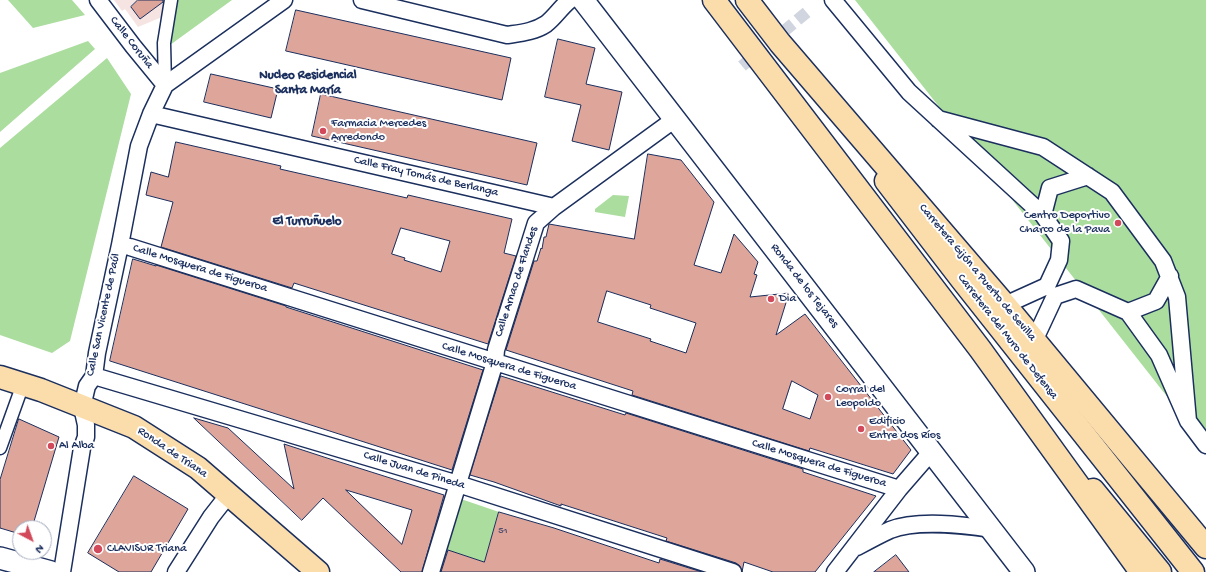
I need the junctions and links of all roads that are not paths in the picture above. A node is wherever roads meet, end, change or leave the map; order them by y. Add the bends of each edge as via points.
1 (98, 0) edge
2 (171, 0) edge
3 (284, 0) edge
4 (362, 0) edge
5 (570, 0) edge
6 (583, 0) edge
7 (714, 0) edge
8 (747, 0) edge
9 (833, 0) edge
10 (780, 43) junction
11 (165, 85) junction
12 (151, 114) junction
13 (675, 119) junction
14 (938, 119) junction
15 (1088, 176) junction
16 (554, 207) junction
17 (1043, 215) junction
18 (120, 245) junction
19 (1170, 276) junction
20 (1005, 305) junction
21 (1128, 312) junction
22 (1034, 341) junction
23 (980, 349) junction
24 (495, 362) junction
25 (94, 376) junction
26 (0, 377) edge
27 (23, 384) junction
28 (82, 407) junction
29 (1188, 422) junction
30 (1206, 445) edge
31 (0, 448) edge
32 (932, 451) junction
33 (458, 484) junction
34 (899, 489) junction
35 (229, 494) junction
36 (992, 529) junction
37 (1206, 547) edge
38 (852, 550) junction
39 (0, 558) edge
40 (51, 572) edge
41 (62, 572) edge
42 (176, 572) edge
43 (318, 572) edge
44 (431, 572) edge
45 (733, 572) edge
46 (835, 572) edge
47 (1024, 572) edge
48 (1141, 572) edge
49 (1160, 572) edge
50 (1193, 572) edge

1 - 11 street, Calle Coruña
2 - 11 street via 164,43
3 - 11 street
4 - 5 street via 507,35 528,32 546,24
6 - 13 street, Ronda de los Tejares
7 - 23 main road
8 - 10 main road, Carretera Gijón a Puerto de Sevilla
9 - 14 street via 909,92
10 - 20 main road, Carretera Gijón a Puerto de Sevilla
10 - 50 main road, Carretera del Muro de Defensa via 962,280
11 - 12 street, Calle San Vicente de Paúl
12 - 16 street, Calle Fray Tomás de Berlanga
12 - 18 street, Calle San Vicente de Paúl via 139,146
13 - 16 street
13 - 32 street, Ronda de los Tejares
14 - 15 street via 1043,147
14 - 17 street
15 - 17 street via 1050,188
15 - 19 street via 1112,192 1163,261
16 - 24 street, Calle Arnao de Flandes via 536,223 496,350
17 - 20 street via 1061,241 1059,260 1048,286
18 - 24 street, Calle Mosquera de Figueroa via 130,246
18 - 25 street, Calle San Vicente de Paúl
19 - 21 street via 1156,301
19 - 29 street via 1177,297
20 - 22 main road, Carretera Gijón a Puerto de Sevilla
21 - 22 street via 1076,289 1055,296
21 - 29 street via 1159,355
22 - 37 main road, Carretera Gijón a Puerto de Sevilla
23 - 48 main road
23 - 49 main road
24 - 33 street, Calle Arnao de Flandes
24 - 34 street, Calle Mosquera de Figueroa
25 - 28 street, Calle San Vicente de Paúl via 87,386
25 - 33 street, Calle Juan de Pineda
26 - 27 main road, Ronda de Triana
27 - 28 main road, Ronda de Triana
27 - 31 street
28 - 35 main road, Ronda de Triana via 134,427 198,468
28 - 41 street, Calle San Vicente de Paúl via 86,437 82,448
29 - 30 street
32 - 34 street
32 - 36 street, Ronda de los Tejares
33 - 44 street, Calle Arnao de Flandes
33 - 45 street, Calle Juan de Pineda
34 - 38 street
35 - 42 street
35 - 43 main road, Ronda de Triana
36 - 38 street via 948,524 915,525 891,529
36 - 47 street, Ronda de los Tejares
38 - 46 street
39 - 40 street

